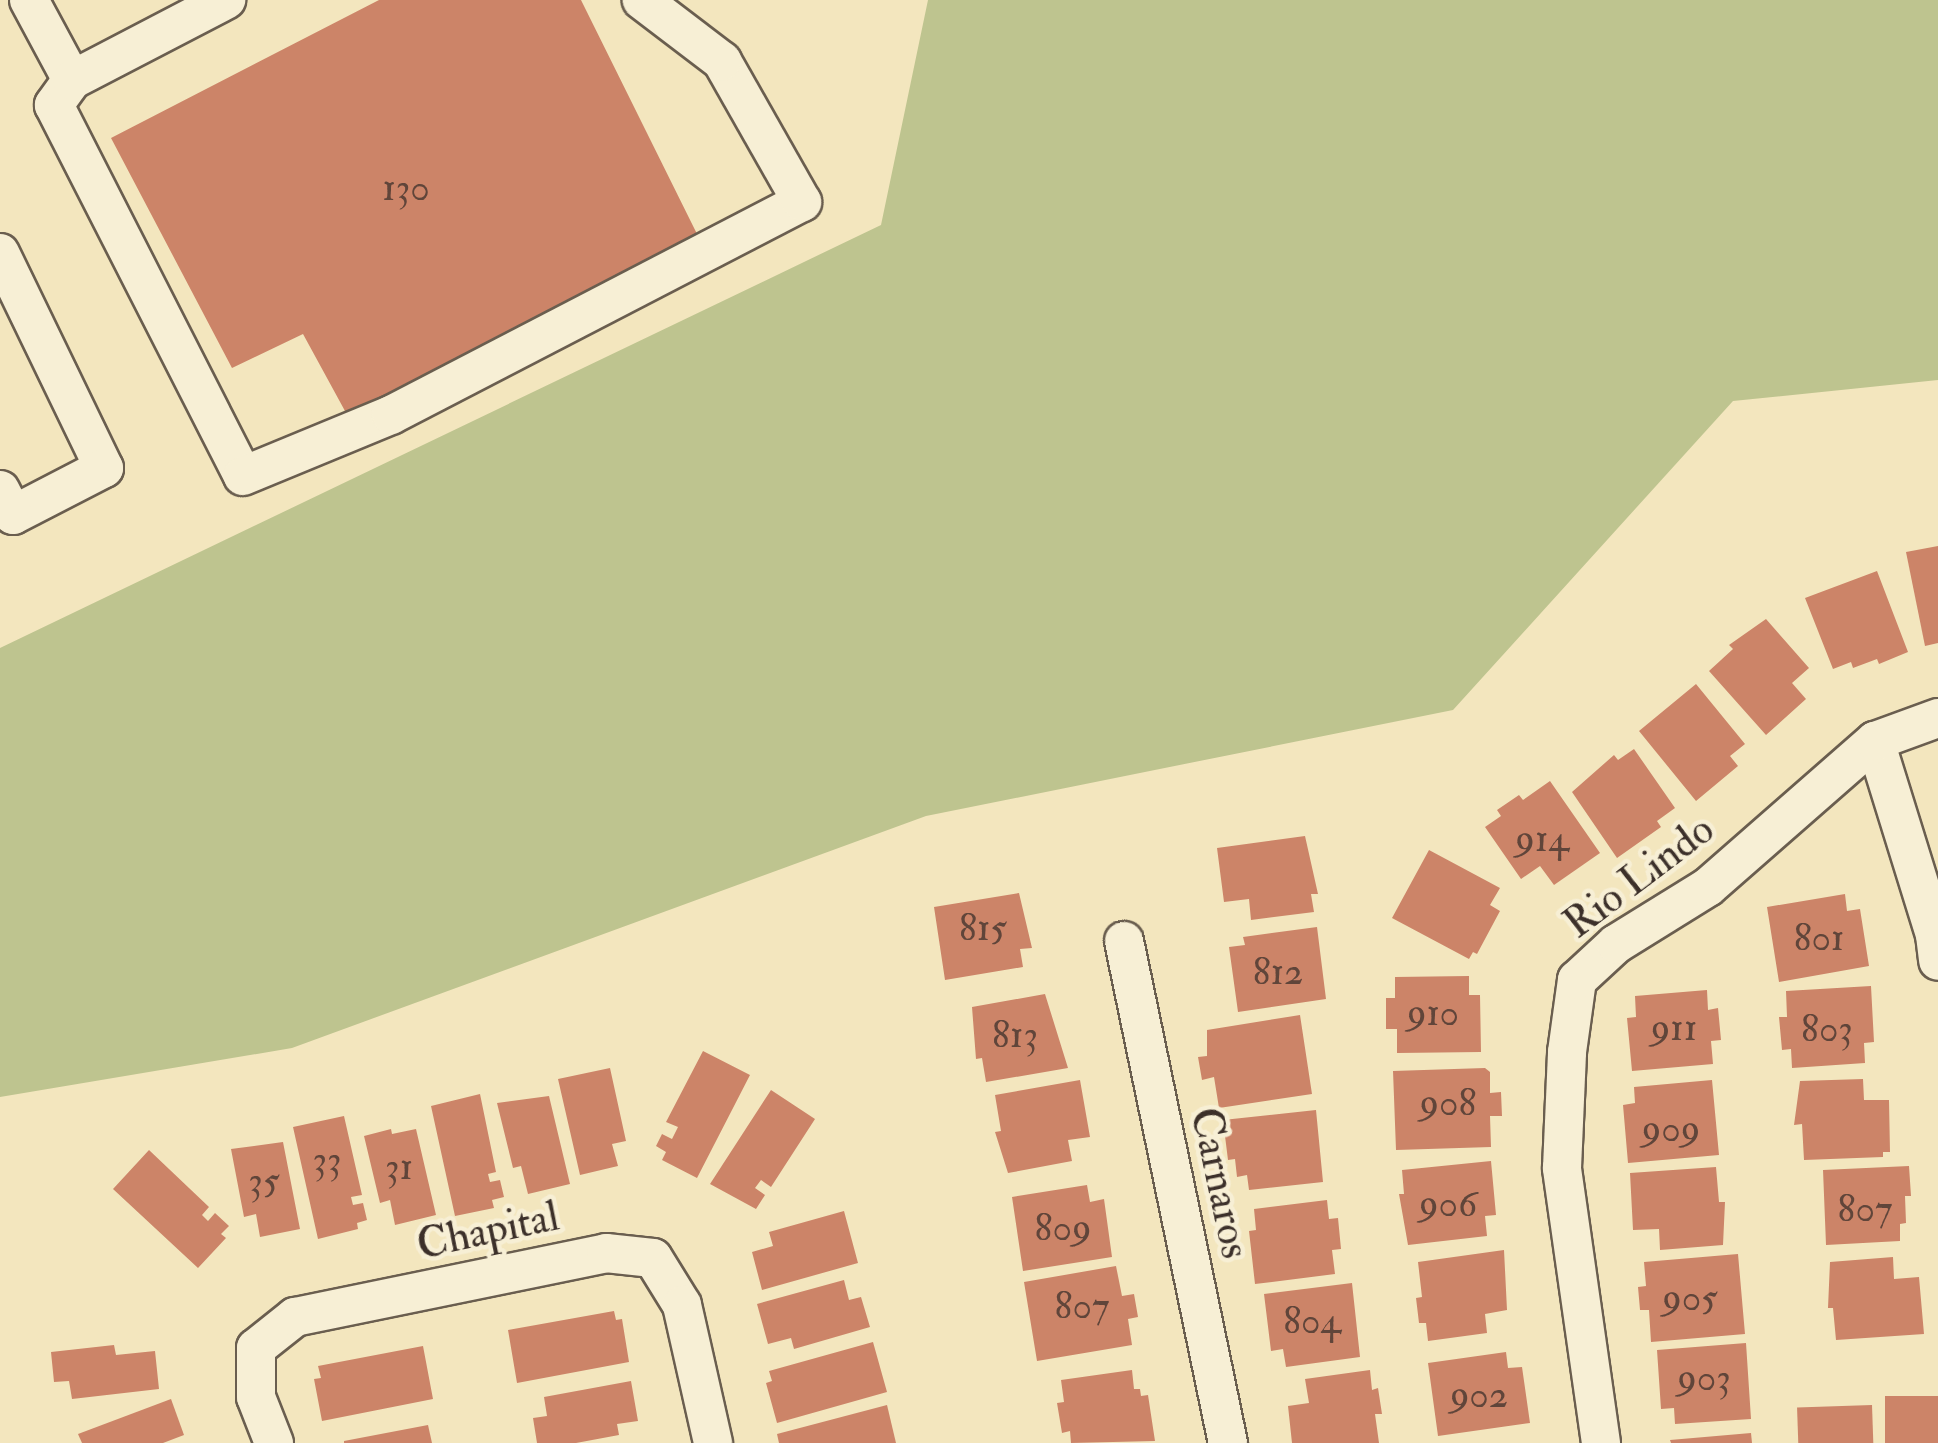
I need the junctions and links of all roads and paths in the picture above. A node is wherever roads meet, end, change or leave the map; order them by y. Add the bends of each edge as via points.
1 (13, 0) edge
2 (29, 0) edge
3 (226, 0) edge
4 (642, 0) edge
5 (0, 7) edge
6 (72, 80) junction
7 (0, 253) edge
8 (0, 490) edge
9 (1938, 718) edge
10 (1875, 741) junction
11 (1124, 941) dead end
12 (1938, 960) edge
13 (274, 1443) edge
14 (713, 1443) edge
15 (1228, 1443) edge
16 (1602, 1443) edge

1 - 5 street
2 - 6 street
3 - 6 street
4 - 6 street via 722,60 802,202 392,414 243,476 54,105
7 - 8 street via 104,468 13,515
9 - 10 street, Rio Lindo
10 - 12 street
10 - 16 street, Rio Lindo via 1708,887 1616,944 1577,980 1566,1052 1562,1168
11 - 15 street, Carnaros
13 - 14 street, Chapital via 256,1397 256,1348 295,1317 606,1253 653,1258 682,1305

